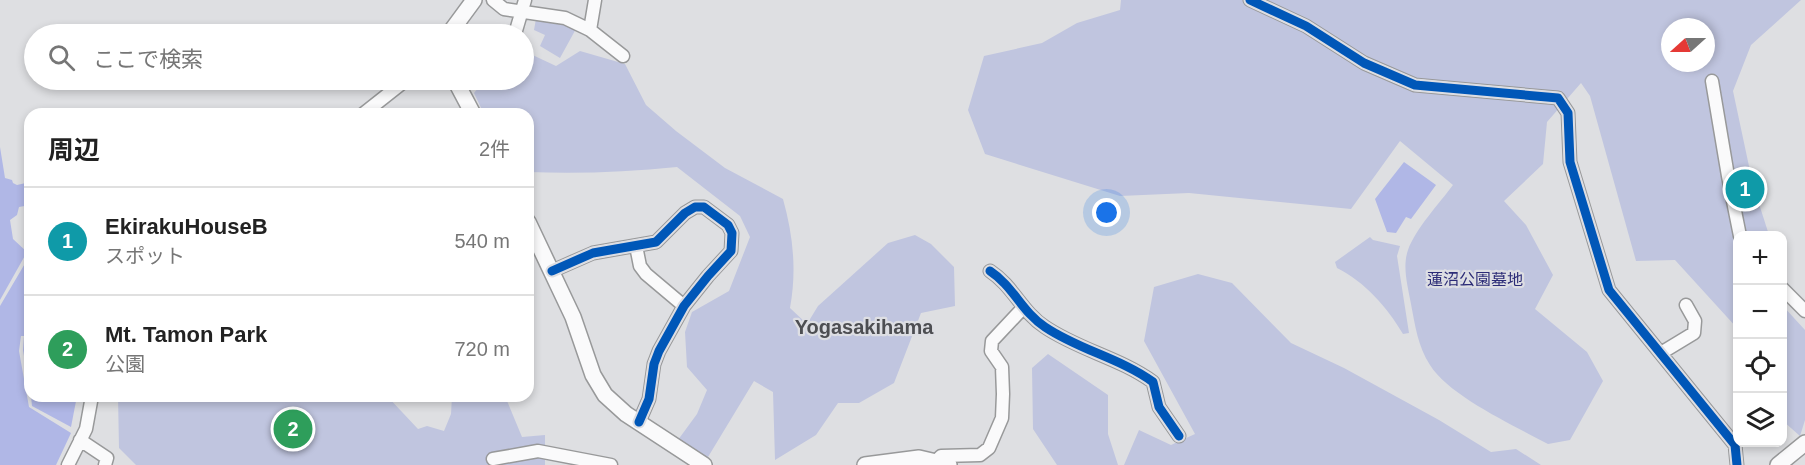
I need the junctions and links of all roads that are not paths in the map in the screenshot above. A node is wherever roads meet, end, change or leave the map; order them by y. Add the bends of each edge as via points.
1 (474, 0) edge
2 (493, 0) edge
3 (595, 0) edge
4 (1250, 0) edge
5 (523, 6) edge
6 (456, 24) edge
7 (518, 24) edge
8 (590, 30) junction
9 (623, 56) dead end
10 (1712, 81) dead end
11 (393, 90) edge
12 (463, 90) edge
13 (371, 108) edge
14 (471, 108) edge
15 (1739, 231) edge
16 (534, 234) edge
17 (636, 246) junction
18 (552, 271) junction
19 (990, 271) dead end
20 (1787, 293) edge
21 (1686, 305) dead end
22 (684, 306) junction
23 (1023, 308) junction
24 (1805, 311) edge
25 (1661, 353) junction
26 (91, 402) edge
27 (639, 422) junction
28 (1179, 436) dead end
29 (80, 440) junction
30 (1805, 443) edge
31 (493, 459) dead end
32 (919, 462) edge
33 (942, 463) edge
34 (68, 465) edge
35 (105, 465) edge
36 (611, 465) edge
37 (704, 465) edge
38 (865, 465) edge
39 (1737, 465) edge
40 (1778, 465) edge

1 - 6 main road
2 - 5 street via 504,9
3 - 8 street
4 - 25 street via 1306,26 1364,63 1415,85 1558,98 1568,113 1570,162 1609,290
5 - 7 street
5 - 8 street
8 - 9 street
10 - 15 street
11 - 13 street
12 - 14 main road
16 - 18 main road
17 - 18 street via 593,254
17 - 22 street via 646,274
17 - 22 street via 656,242 695,207 704,207 728,225 732,232 731,251
18 - 27 main road via 599,386 616,406
19 - 23 street via 1002,279
20 - 24 street
21 - 25 street via 1695,321 1694,333
22 - 27 street via 659,351 649,399
23 - 28 street via 1044,327 1153,382 1159,407
23 - 33 street via 992,341 991,351 1002,367 1003,394 1002,418 989,448 980,455 941,456
25 - 39 street via 1736,445
26 - 29 street
27 - 37 main road
29 - 34 street
29 - 35 street via 107,458
30 - 40 main road
31 - 36 street via 538,451
32 - 33 main road
32 - 38 main road

